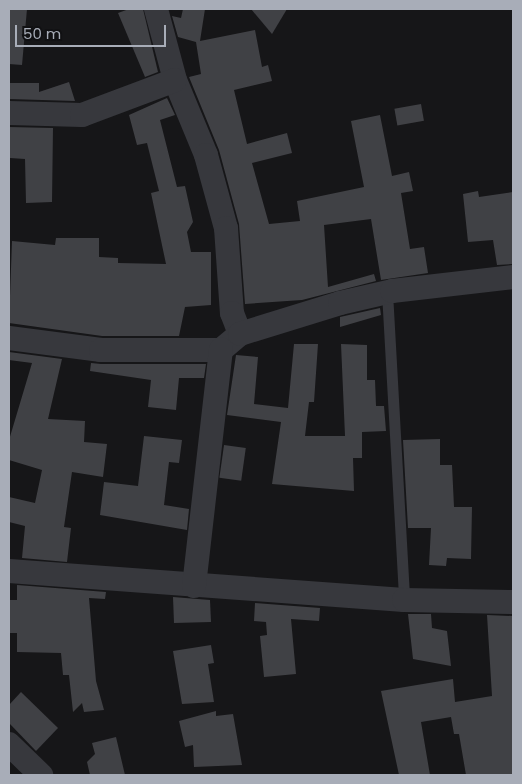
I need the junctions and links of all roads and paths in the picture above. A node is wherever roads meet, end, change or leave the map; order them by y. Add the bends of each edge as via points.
1 (156, 9) edge
2 (175, 80) junction
3 (9, 113) edge
4 (513, 277) edge
5 (387, 292) junction
6 (240, 334) junction
7 (9, 338) edge
8 (221, 350) junction
9 (9, 571) edge
10 (194, 586) junction
11 (404, 600) junction
12 (513, 602) edge
13 (9, 744) edge
14 (41, 775) edge

1 - 2 street
2 - 3 street via 82,115
2 - 6 street via 206,155 226,228 232,313
4 - 5 street
5 - 6 street
5 - 11 lane
6 - 8 street
7 - 8 street via 101,350
8 - 10 street
9 - 10 street
10 - 11 street
11 - 12 street
13 - 14 street

